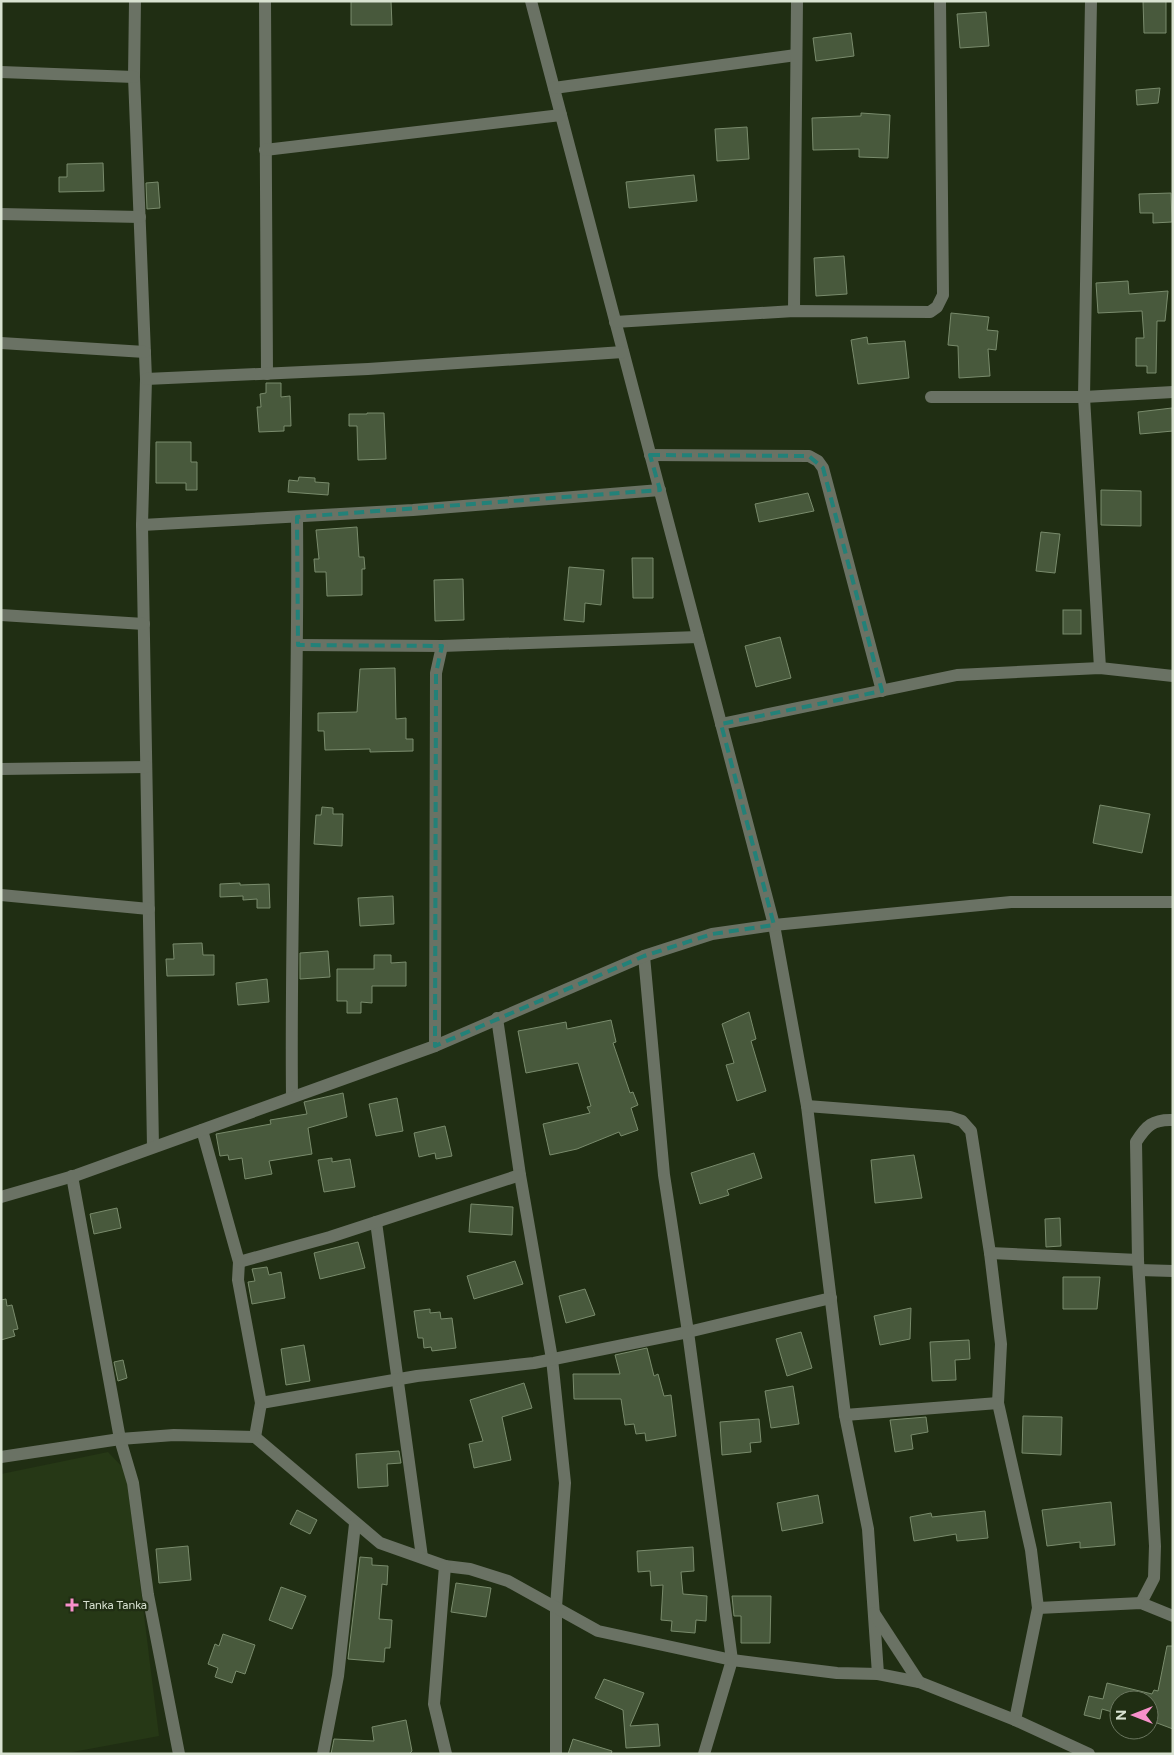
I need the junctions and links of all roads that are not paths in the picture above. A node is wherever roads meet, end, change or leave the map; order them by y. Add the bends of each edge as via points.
1 (135, 1) edge
2 (265, 1) edge
3 (531, 1) edge
4 (797, 1) edge
5 (940, 1) edge
6 (1091, 1) edge
7 (796, 55) junction
8 (1, 72) edge
9 (134, 77) junction
10 (554, 88) junction
11 (561, 114) junction
12 (266, 150) junction
13 (1, 214) edge
14 (140, 217) junction
15 (794, 311) junction
16 (615, 322) junction
17 (1, 343) edge
18 (145, 352) junction
19 (623, 352) junction
20 (267, 374) junction
21 (146, 379) junction
22 (1173, 392) edge
23 (931, 397) dead end
24 (1084, 397) junction
25 (650, 455) junction
26 (660, 490) junction
27 (297, 517) junction
28 (142, 525) junction
29 (1, 615) edge
30 (144, 624) junction
31 (698, 637) junction
32 (298, 645) junction
33 (442, 646) junction
34 (1100, 668) junction
35 (1173, 676) edge
36 (882, 691) junction
37 (721, 724) junction
38 (146, 767) junction
39 (1, 769) edge
40 (1, 896) edge
41 (1173, 902) edge
42 (149, 909) junction
43 (774, 924) junction
44 (644, 956) junction
45 (497, 1018) junction
46 (435, 1046) junction
47 (292, 1097) junction
48 (807, 1106) junction
49 (1173, 1120) edge
50 (202, 1130) junction
51 (153, 1147) junction
52 (520, 1175) junction
53 (72, 1176) junction
54 (1, 1197) edge
55 (376, 1222) junction
56 (990, 1252) junction
57 (239, 1262) junction
58 (1138, 1265) junction
59 (1173, 1271) edge
60 (831, 1298) junction
61 (688, 1332) junction
62 (552, 1359) junction
63 (396, 1380) junction
64 (998, 1403) junction
65 (261, 1404) junction
66 (845, 1415) junction
67 (255, 1437) junction
68 (120, 1439) junction
69 (1, 1456) edge
70 (355, 1524) junction
71 (422, 1557) junction
72 (445, 1566) junction
73 (1141, 1603) junction
74 (556, 1608) junction
75 (1038, 1608) junction
76 (874, 1612) junction
77 (1173, 1616) edge
78 (732, 1660) junction
79 (878, 1674) junction
80 (919, 1682) junction
81 (1015, 1720) junction
82 (179, 1754) edge
83 (323, 1754) edge
84 (446, 1754) edge
85 (556, 1754) edge
86 (704, 1754) edge
87 (1089, 1754) edge

1 - 9 street
2 - 12 street
3 - 10 street
4 - 7 street
5 - 15 street via 943,295 937,307 930,312
6 - 24 street
7 - 10 street
7 - 15 street
8 - 9 street
9 - 14 street
10 - 11 street
11 - 12 street
11 - 16 street
12 - 20 street
13 - 14 street
14 - 18 street
15 - 16 street
16 - 19 street
17 - 18 street
18 - 21 street
19 - 20 street
19 - 25 street
20 - 21 street
21 - 28 street
22 - 24 street
23 - 24 street
24 - 34 street
25 - 26 street
25 - 36 street via 809,456 818,461 824,468
26 - 27 street
26 - 31 street
27 - 28 street
27 - 32 street
28 - 30 street
29 - 30 street
30 - 38 street
31 - 33 street
31 - 37 street
32 - 33 street
32 - 47 street via 290,957
33 - 46 street via 436,673
34 - 35 street
34 - 36 street via 957,675
36 - 37 street
37 - 43 street
38 - 39 street
38 - 42 street
40 - 42 street
41 - 43 street via 1011,902
42 - 51 street
43 - 44 street via 712,934
43 - 48 street
44 - 45 street
44 - 61 street via 664,1175
45 - 46 street
45 - 52 street
46 - 47 street
47 - 50 street
48 - 56 street via 950,1117 962,1121 971,1131
48 - 60 street
49 - 58 street via 1159,1119 1143,1130 1136,1142
50 - 51 street
50 - 57 street
51 - 53 street
52 - 55 street
52 - 62 street
53 - 54 street
53 - 68 street
55 - 57 street
55 - 63 street
56 - 58 street
56 - 64 street via 1001,1344
57 - 65 street via 238,1280
58 - 59 street
58 - 73 street via 1155,1546 1154,1578
60 - 61 street
60 - 66 street
61 - 62 street
61 - 78 street
62 - 63 street
62 - 74 street via 565,1483
63 - 65 street
63 - 71 street
64 - 66 street
64 - 75 street via 1030,1550
65 - 67 street
66 - 76 street via 868,1530
67 - 68 street via 174,1435
67 - 70 street
68 - 69 street
68 - 82 street via 133,1483 148,1595
70 - 71 street via 380,1544
70 - 83 street via 338,1676
71 - 72 street
72 - 74 street via 508,1580
72 - 84 street via 434,1704
73 - 75 street
73 - 77 street
74 - 78 street via 598,1631
74 - 85 street
75 - 81 street
76 - 79 street
76 - 80 street
78 - 79 street via 837,1673
78 - 86 street
79 - 80 street
80 - 81 street
81 - 87 street

